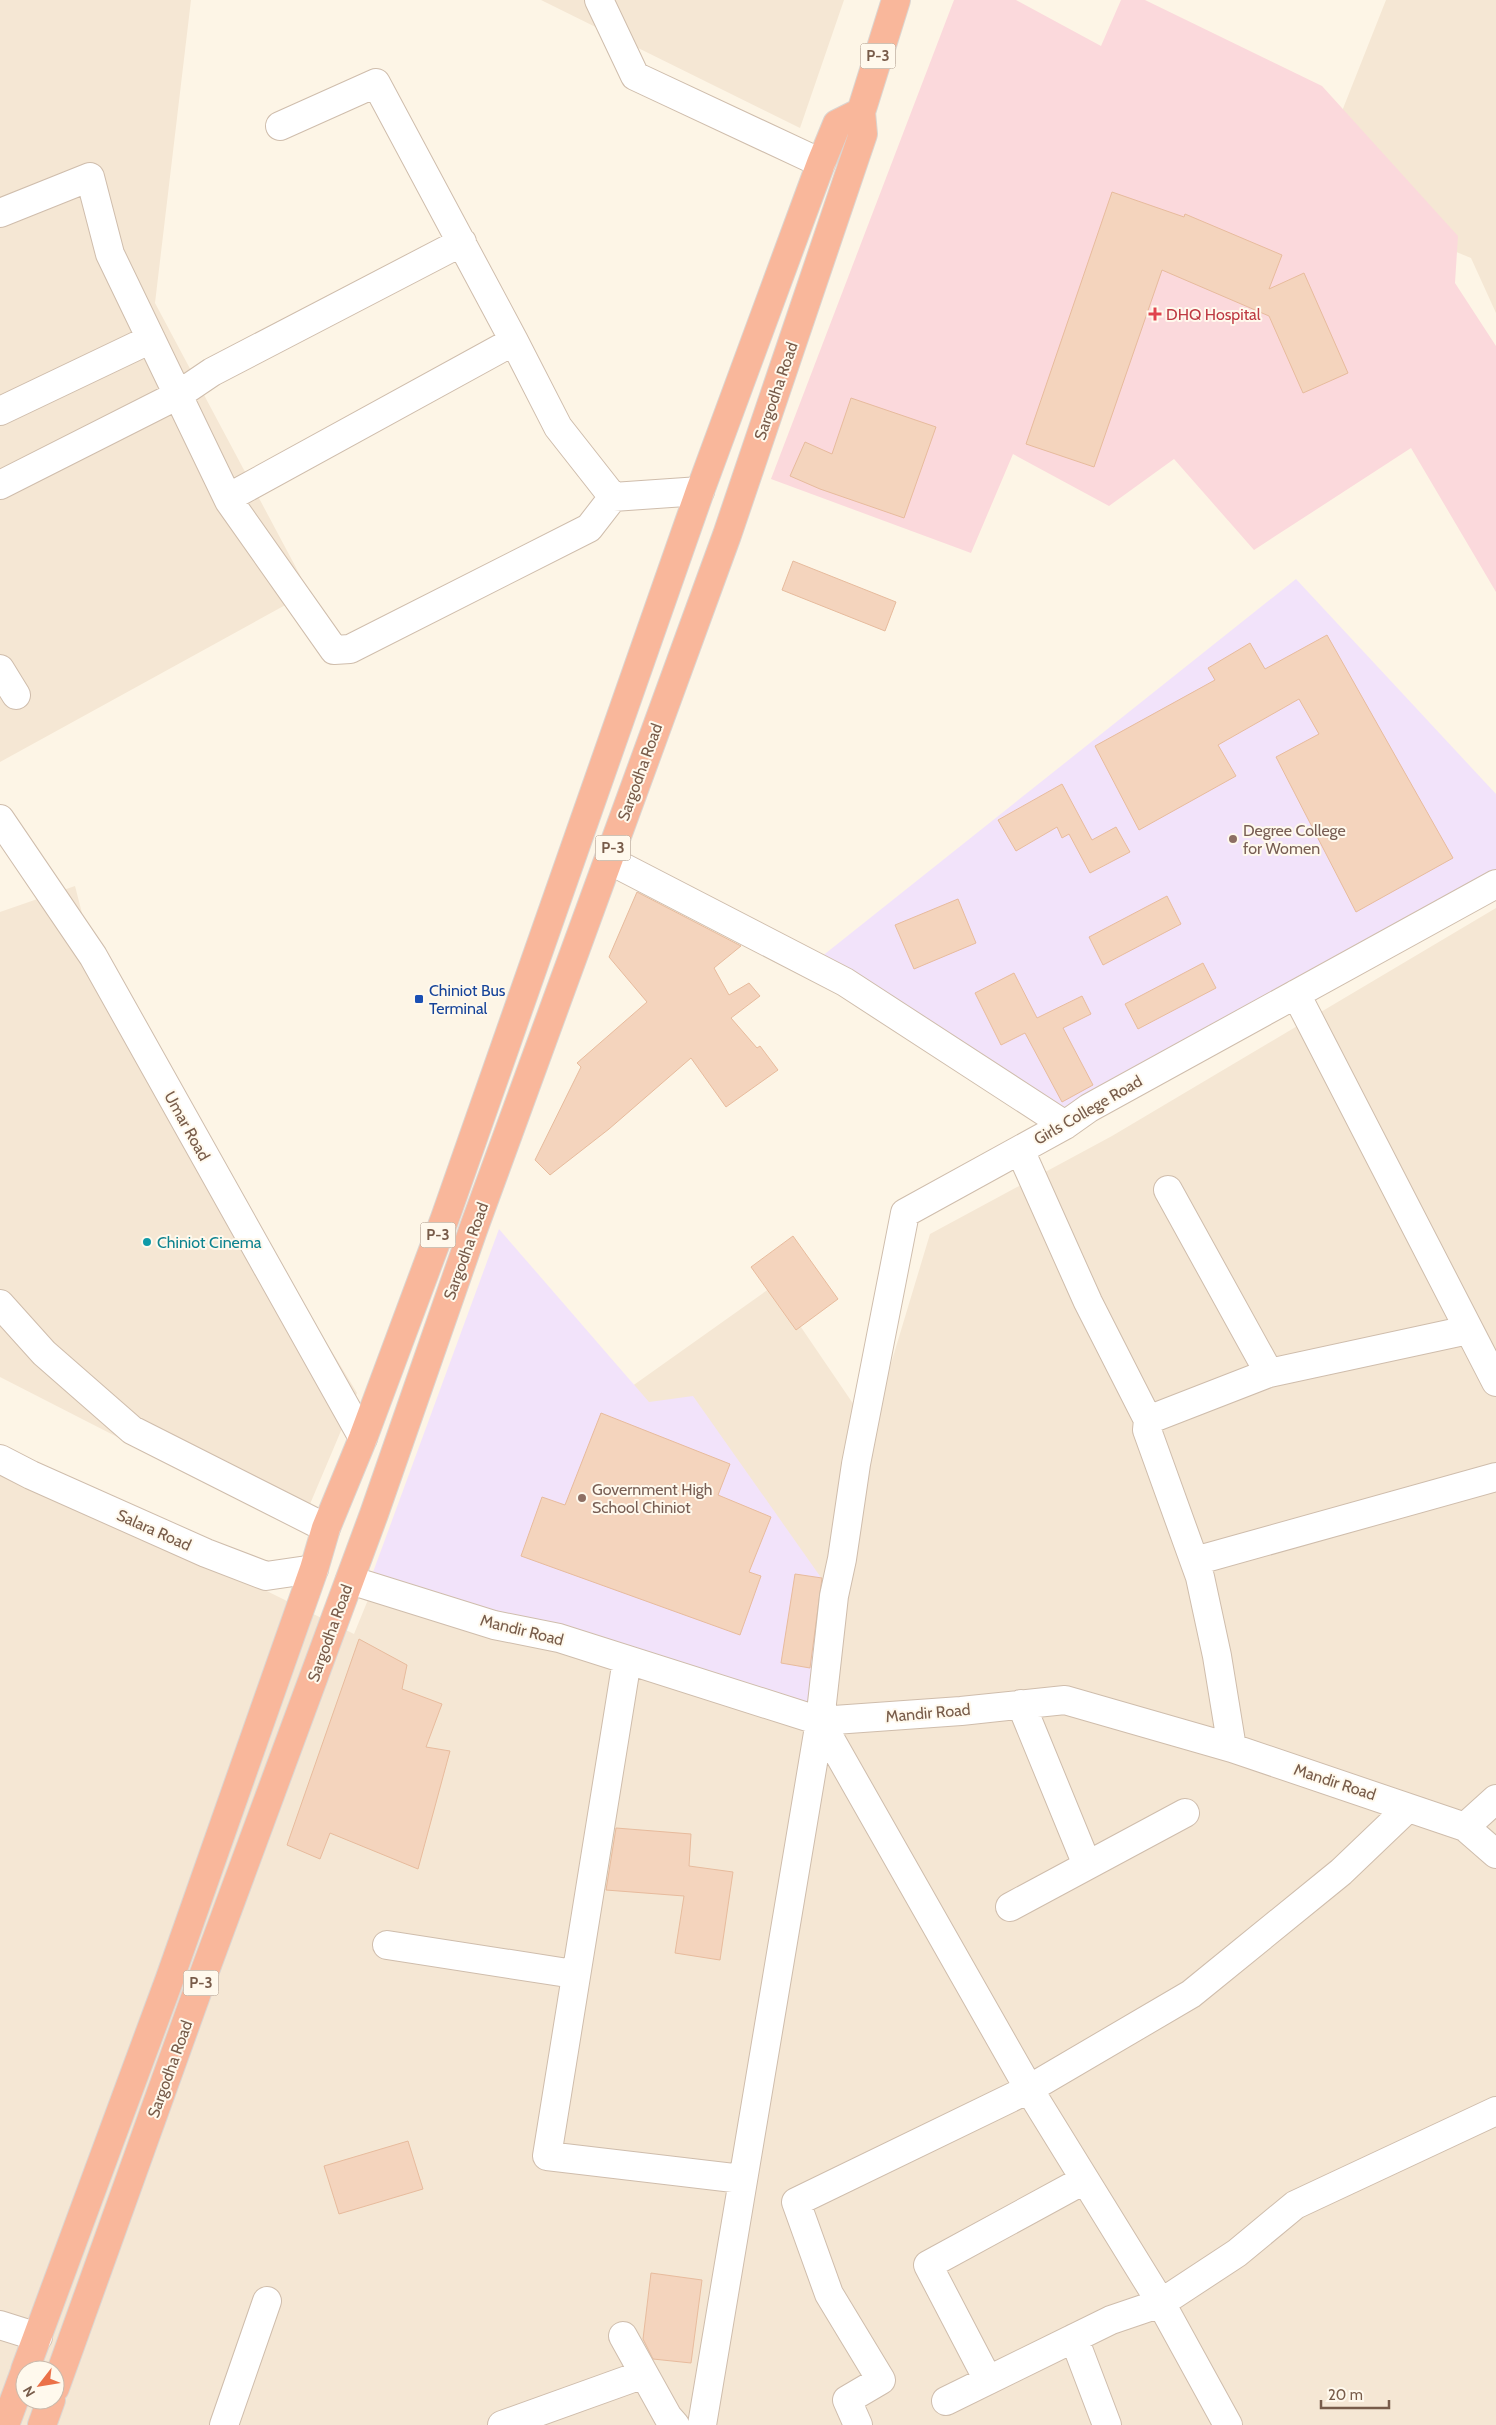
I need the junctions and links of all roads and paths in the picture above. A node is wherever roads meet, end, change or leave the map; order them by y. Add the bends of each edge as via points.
1 (599, 0) edge
2 (896, 0) edge
3 (861, 112) junction
4 (280, 126) dead end
5 (821, 163) junction
6 (0, 213) edge
7 (462, 242) junction
8 (151, 339) junction
9 (514, 341) junction
10 (178, 395) junction
11 (0, 411) edge
12 (0, 485) edge
13 (700, 491) junction
14 (235, 494) dead end
15 (613, 497) junction
16 (690, 523) junction
17 (727, 535) junction
18 (0, 669) edge
19 (16, 695) dead end
20 (0, 819) edge
21 (609, 860) junction
22 (1496, 884) edge
23 (524, 991) junction
24 (1296, 994) junction
25 (556, 1004) junction
26 (1065, 1125) junction
27 (1020, 1150) junction
28 (1168, 1190) dead end
29 (445, 1218) junction
30 (473, 1230) junction
31 (0, 1304) edge
32 (1468, 1330) junction
33 (1269, 1373) junction
34 (1496, 1382) edge
35 (1148, 1420) junction
36 (363, 1438) junction
37 (0, 1459) edge
38 (1496, 1477) edge
39 (326, 1528) junction
40 (1196, 1561) junction
41 (314, 1569) junction
42 (350, 1580) junction
43 (627, 1660) junction
44 (1021, 1704) junction
45 (820, 1722) junction
46 (1232, 1748) junction
47 (1496, 1799) edge
48 (1408, 1808) junction
49 (1185, 1813) dead end
50 (1465, 1826) junction
51 (1496, 1854) edge
52 (1087, 1865) junction
53 (1010, 1907) dead end
54 (388, 1945) dead end
55 (574, 1974) junction
56 (170, 1978) junction
57 (199, 1987) junction
58 (1029, 2089) junction
59 (1496, 2111) edge
60 (742, 2179) junction
61 (1084, 2180) junction
62 (268, 2301) dead end
63 (1161, 2303) junction
64 (0, 2325) edge
65 (623, 2336) dead end
66 (38, 2337) junction
67 (1074, 2338) junction
68 (29, 2360) edge
69 (65, 2360) edge
70 (644, 2374) junction
71 (988, 2380) junction
72 (15, 2398) edge
73 (946, 2401) dead end
74 (47, 2410) edge
75 (664, 2422) edge
76 (5, 2425) edge
77 (42, 2425) edge
78 (224, 2425) edge
79 (502, 2425) edge
80 (702, 2425) edge
81 (858, 2425) edge
82 (1107, 2425) edge
83 (1228, 2425) edge

1 - 5 street via 635,76
2 - 3 highway, Sargodha Road / P-3
3 - 5 highway, Sargodha Road / P-3 via 837,124
3 - 17 highway, Sargodha Road / P-3 via 864,134
4 - 7 street via 376,83
5 - 13 highway, Sargodha Road / P-3
6 - 8 street via 90,177 110,254
7 - 9 street
7 - 10 street via 212,372
8 - 10 street
8 - 11 street
9 - 14 street
9 - 15 street via 558,427
10 - 12 street
10 - 15 street via 229,501 334,650 350,649 589,528
13 - 15 street
13 - 16 highway, Sargodha Road / P-3
16 - 17 highway
16 - 23 highway, Sargodha Road / P-3
17 - 21 highway, Sargodha Road / P-3
18 - 19 street
20 - 36 street, Umar Road via 93,956
21 - 25 highway, Sargodha Road / P-3
21 - 26 street via 845,982
22 - 24 street, Girls College Road
23 - 25 highway
23 - 29 highway, Sargodha Road / P-3
24 - 26 street, Girls College Road via 1089,1108
24 - 32 street
25 - 30 highway, Sargodha Road / P-3
26 - 27 street, Girls College Road
27 - 35 street via 1088,1302
27 - 45 street, Girls College Road via 904,1213 834,1596
28 - 33 street
29 - 30 highway
29 - 36 highway, Sargodha Road / P-3
30 - 42 highway, Sargodha Road / P-3
31 - 39 street via 44,1353 132,1430
32 - 33 street
32 - 34 street
33 - 35 street
35 - 40 street via 1148,1430
36 - 39 highway, Sargodha Road / P-3
37 - 41 street, Salara Road via 206,1553 266,1576
38 - 40 street
39 - 41 highway, Sargodha Road / P-3
40 - 46 street via 1217,1656
41 - 56 highway, Sargodha Road / P-3
42 - 43 street, Mandir Road via 494,1625 559,1638
42 - 57 highway, Sargodha Road / P-3
43 - 45 street, Mandir Road
43 - 55 street
44 - 45 street, Mandir Road
44 - 46 street, Mandir Road via 1065,1700
44 - 52 street
45 - 58 street
45 - 60 street
46 - 48 street, Mandir Road
47 - 50 street
48 - 50 street, Mandir Road
48 - 58 street via 1341,1872 1191,1994
49 - 52 street
50 - 51 street, Mandir Road
52 - 53 street
54 - 55 street
55 - 60 street via 546,2156
56 - 57 highway
56 - 66 highway, Sargodha Road / P-3
57 - 69 highway, Sargodha Road / P-3
58 - 61 street
58 - 81 street via 796,2202 830,2294 881,2380 847,2400
59 - 63 street via 1295,2205 1237,2253
60 - 80 street
61 - 63 street
61 - 71 street via 928,2265
62 - 78 street
63 - 67 street via 1111,2320
63 - 83 street
64 - 66 street
65 - 70 street
66 - 68 highway, Sargodha Road / P-3
67 - 71 street
67 - 82 street
70 - 75 street
70 - 79 street
71 - 73 street
72 - 76 highway, Sargodha Road / P-3
74 - 77 highway

